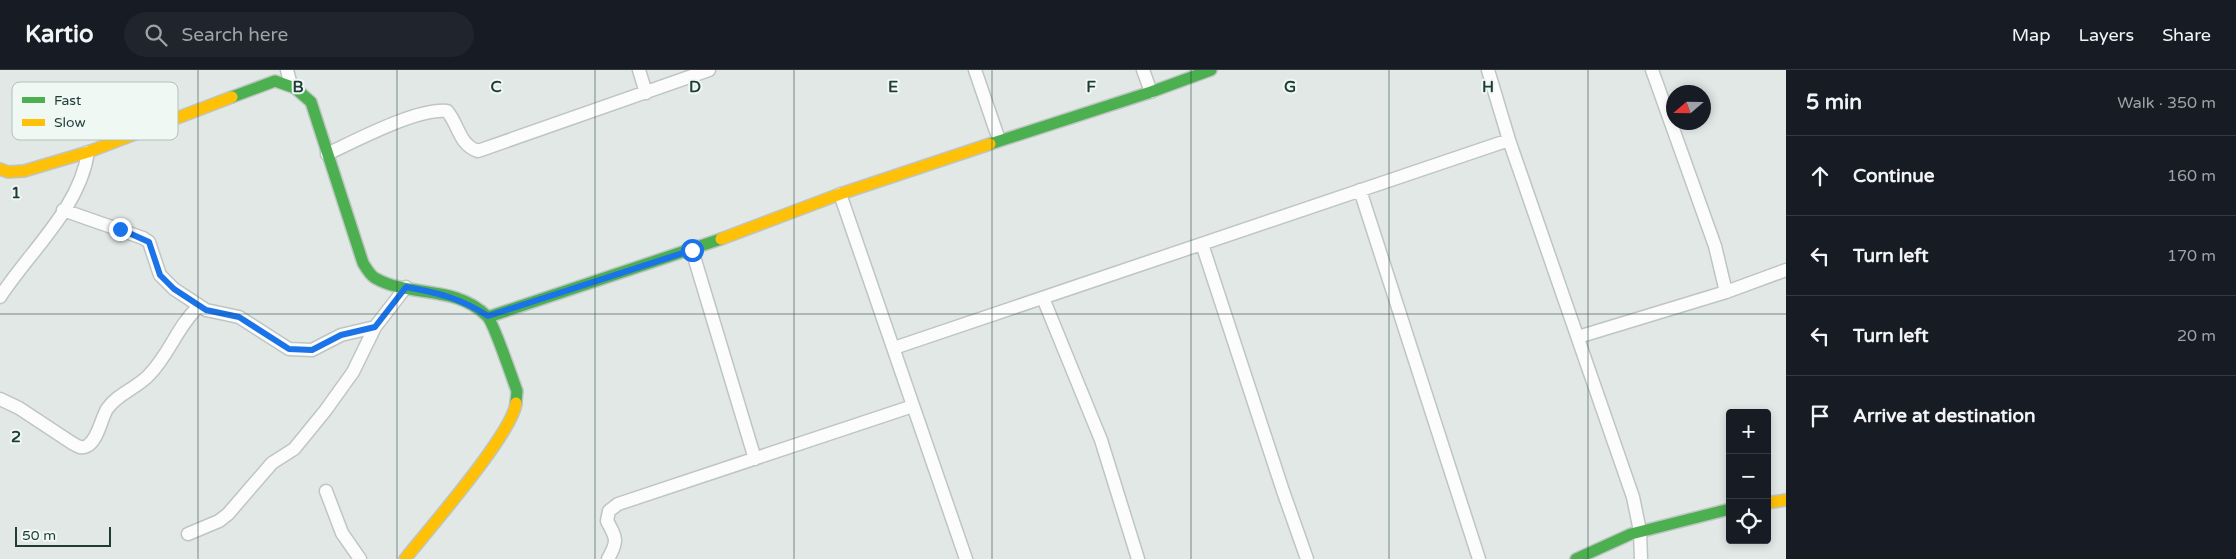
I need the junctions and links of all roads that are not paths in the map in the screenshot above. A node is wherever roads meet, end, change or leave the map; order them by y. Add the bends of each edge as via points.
1 (287, 70) edge
2 (639, 70) edge
3 (709, 70) edge
4 (975, 70) edge
5 (1143, 70) edge
6 (1211, 70) edge
7 (1488, 70) edge
8 (1652, 70) edge
9 (292, 84) junction
10 (1151, 92) junction
11 (646, 93) junction
12 (178, 118) edge
13 (120, 140) edge
14 (999, 140) junction
15 (1509, 140) junction
16 (88, 152) junction
17 (327, 154) junction
18 (0, 169) edge
19 (1360, 190) junction
20 (840, 194) junction
21 (63, 210) junction
22 (1202, 244) junction
23 (692, 250) junction
24 (1786, 270) edge
25 (406, 287) junction
26 (1726, 292) junction
27 (0, 297) edge
28 (1043, 298) junction
29 (198, 307) junction
30 (488, 316) junction
31 (375, 327) junction
32 (1578, 337) junction
33 (894, 348) junction
34 (0, 399) edge
35 (913, 406) junction
36 (755, 459) junction
37 (326, 491) dead end
38 (1786, 500) edge
39 (1771, 502) edge
40 (1726, 510) edge
41 (1640, 531) junction
42 (188, 534) dead end
43 (360, 559) edge
44 (405, 559) edge
45 (608, 559) edge
46 (966, 559) edge
47 (1138, 559) edge
48 (1307, 559) edge
49 (1479, 559) edge
50 (1576, 559) edge
51 (1641, 559) edge

1 - 9 street
2 - 11 street
3 - 11 street
4 - 14 street
5 - 10 street
6 - 10 street
7 - 15 street
8 - 26 street via 1715,246
9 - 12 street via 275,81
9 - 17 street via 311,102
10 - 14 street
11 - 17 street via 478,151 469,148 448,111 437,110 385,127
13 - 16 street
14 - 20 street
15 - 19 street
15 - 32 street
16 - 18 street via 24,172
16 - 21 street via 82,176
17 - 25 street via 363,264 373,277
19 - 22 street
19 - 49 street
20 - 23 street
20 - 33 street
21 - 27 street
21 - 29 street via 149,242 160,275
22 - 28 street
22 - 48 street
23 - 30 street
23 - 36 street
24 - 26 street
25 - 30 street via 446,294
25 - 31 street
26 - 32 street
28 - 33 street
28 - 47 street via 1101,440
29 - 31 street via 239,317 289,349 299,351 312,350 353,331
29 - 34 street via 185,319 148,376 115,400 87,446 72,443
30 - 44 street via 517,391 515,413 501,437
31 - 42 street via 353,372 294,449 272,463 223,518
32 - 41 street via 1633,497
33 - 35 street
35 - 36 street
35 - 46 street
36 - 45 street via 618,504 609,511 607,521 616,537 616,545
37 - 43 street via 342,533
38 - 39 street
40 - 41 street
41 - 50 street via 1598,546
41 - 51 street

